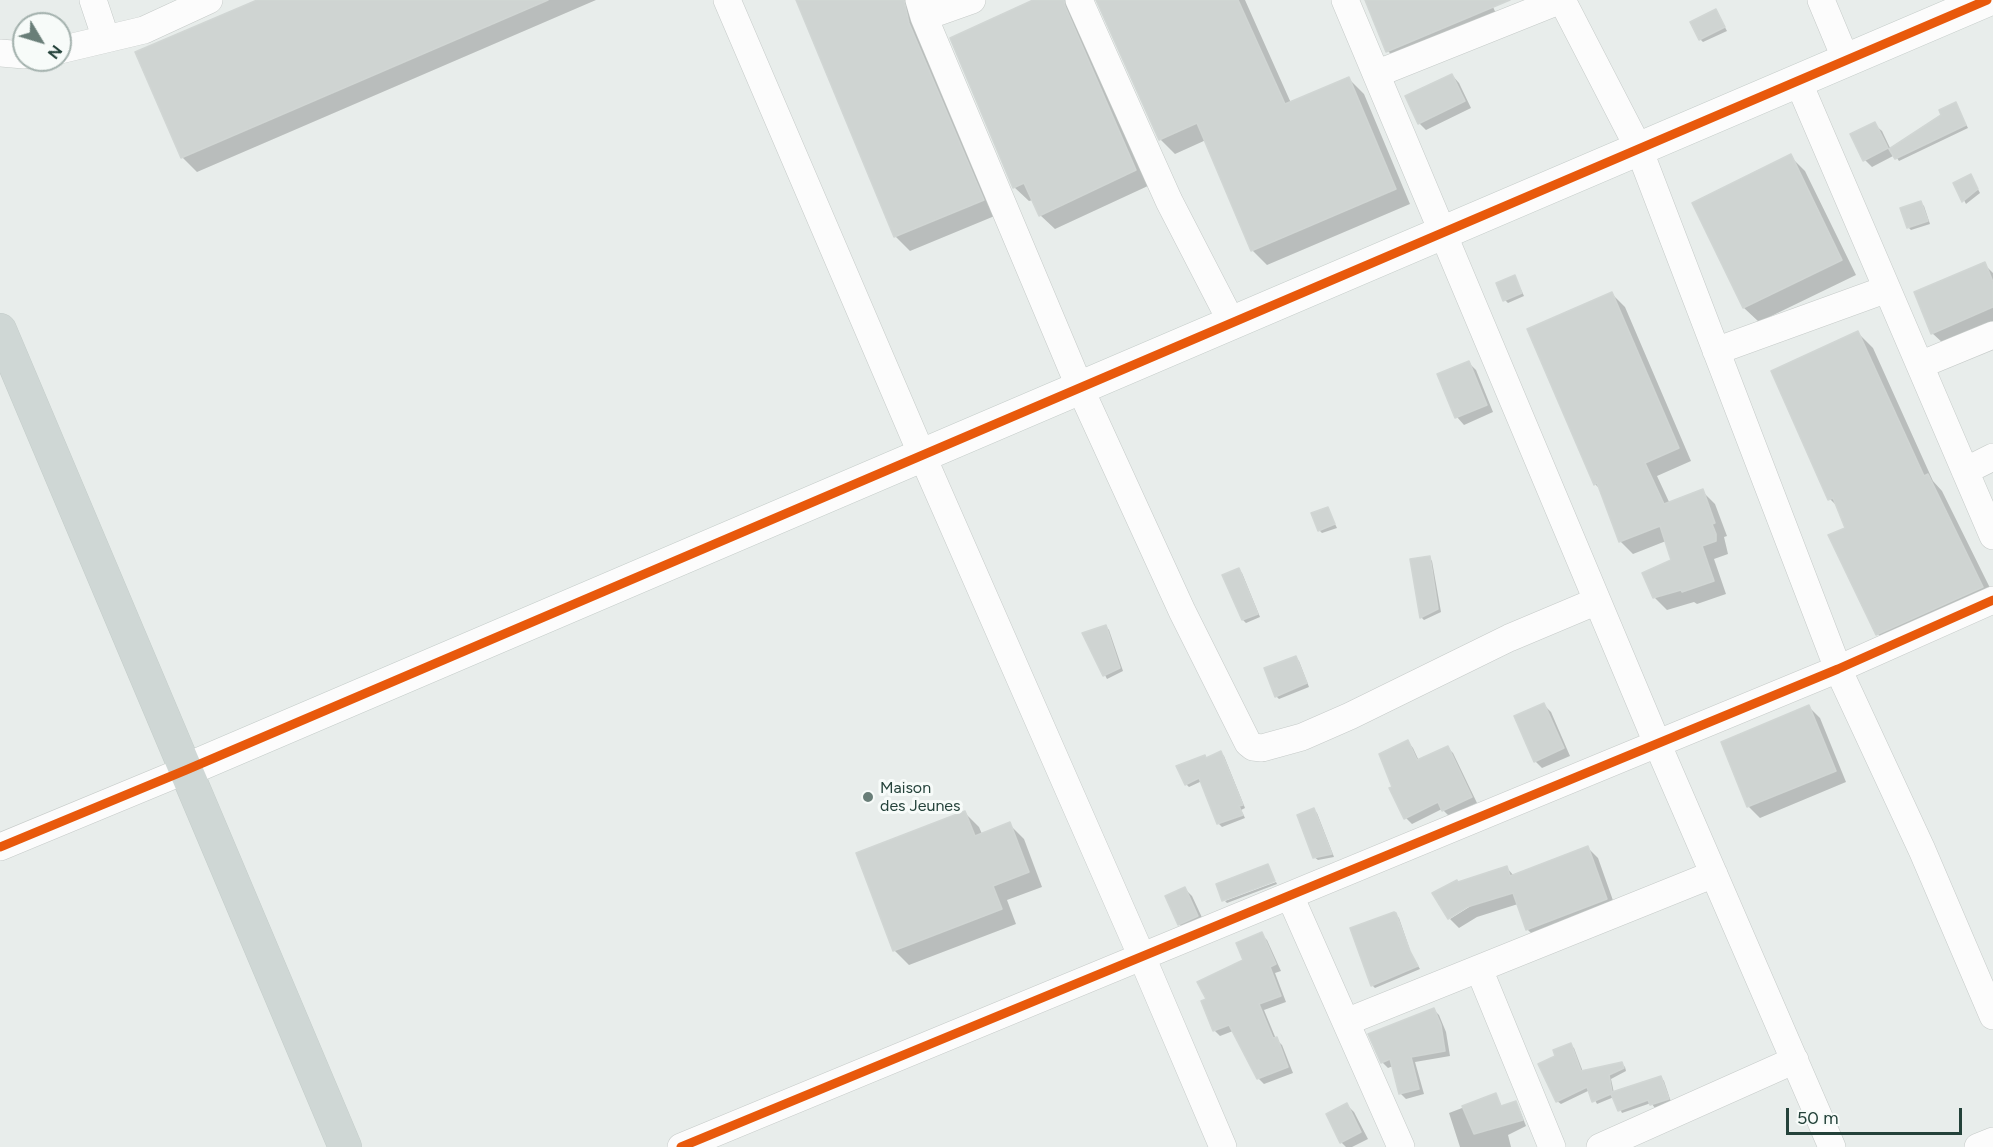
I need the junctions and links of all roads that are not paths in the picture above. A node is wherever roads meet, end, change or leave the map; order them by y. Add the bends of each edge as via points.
1 (93, 0) edge
2 (209, 0) edge
3 (727, 0) edge
4 (972, 0) edge
5 (1078, 0) edge
6 (1345, 0) edge
7 (1561, 0) edge
8 (1821, 0) edge
9 (1987, 0) edge
10 (921, 9) edge
11 (106, 39) junction
12 (72, 47) edge
13 (1846, 60) junction
14 (1376, 74) junction
15 (1798, 81) junction
16 (1638, 149) junction
17 (1442, 233) junction
18 (1887, 289) junction
19 (1232, 322) junction
20 (0, 330) edge
21 (1993, 335) edge
22 (1716, 351) junction
23 (1920, 365) junction
24 (1080, 388) junction
25 (922, 455) junction
26 (1993, 457) edge
27 (1965, 471) junction
28 (1993, 536) edge
29 (1993, 600) edge
30 (1597, 601) junction
31 (1838, 669) junction
32 (1657, 743) junction
33 (186, 770) junction
34 (0, 847) edge
35 (1714, 874) junction
36 (1290, 896) junction
37 (1142, 957) junction
38 (1479, 969) junction
39 (1993, 1016) edge
40 (1346, 1022) junction
41 (1795, 1060) junction
42 (1993, 1140) edge
43 (1617, 1144) edge
44 (345, 1147) edge
45 (681, 1147) edge
46 (1223, 1147) edge
47 (1401, 1147) edge
48 (1552, 1147) edge
49 (1832, 1147) edge
50 (1978, 1147) edge

1 - 11 street
2 - 11 street via 144,30
3 - 25 street
4 - 10 street
5 - 19 street via 1169,201
6 - 14 street
7 - 14 street
7 - 16 street
8 - 13 street
9 - 13 street
10 - 24 street
11 - 12 street
13 - 15 street
14 - 17 street
15 - 16 street
15 - 18 street
16 - 17 street
16 - 22 street
17 - 19 street
17 - 30 street
18 - 22 street
18 - 23 street
19 - 24 street
20 - 33 main road
21 - 23 street
22 - 31 street
23 - 27 street
24 - 25 street
24 - 30 street via 1182,611 1253,747 1302,737 1509,638
25 - 33 street
25 - 37 street
26 - 27 street
27 - 28 street
29 - 31 street
30 - 32 street
31 - 32 street
31 - 39 street via 1922,849
32 - 35 street
32 - 36 street
33 - 34 street
33 - 44 main road
35 - 38 street
35 - 41 street
36 - 37 street
36 - 40 street
37 - 45 street
37 - 46 street
38 - 40 street
38 - 48 street
40 - 47 street
41 - 43 street
41 - 49 street
42 - 50 street

